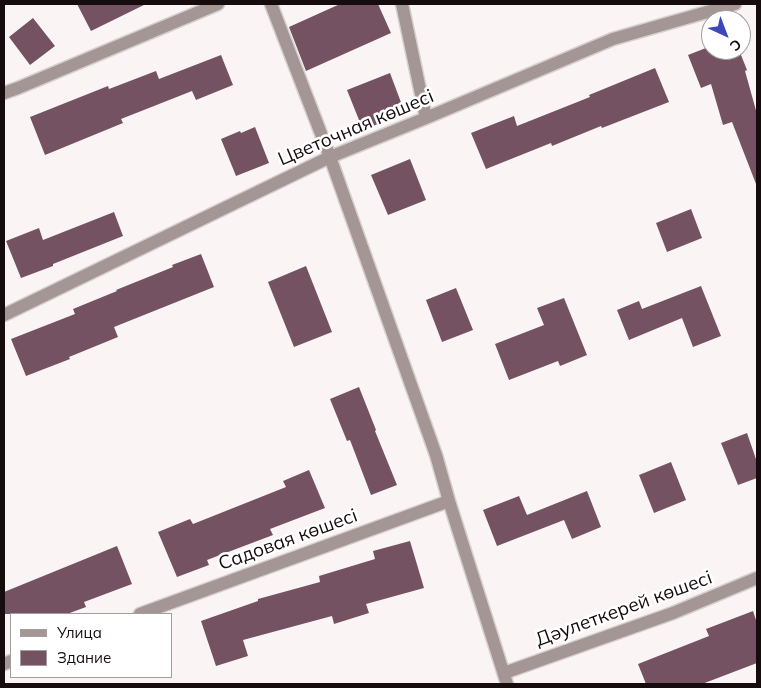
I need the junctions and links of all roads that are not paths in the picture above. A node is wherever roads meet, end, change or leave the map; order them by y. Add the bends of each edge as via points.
1 (218, 4) edge
2 (271, 4) edge
3 (402, 4) edge
4 (734, 4) edge
5 (4, 93) edge
6 (426, 118) junction
7 (330, 157) junction
8 (4, 315) edge
9 (449, 501) junction
10 (757, 578) edge
11 (143, 613) edge
12 (506, 679) edge

1 - 5 street
2 - 7 street
3 - 6 street
4 - 6 street, Цветочная көшесі via 613,39
6 - 7 street, Цветочная көшесі
7 - 8 street, Цветочная көшесі
7 - 9 street via 436,455
9 - 11 street, Садовая көшесі
9 - 12 street
10 - 12 street, Дәулеткерей көшесі

